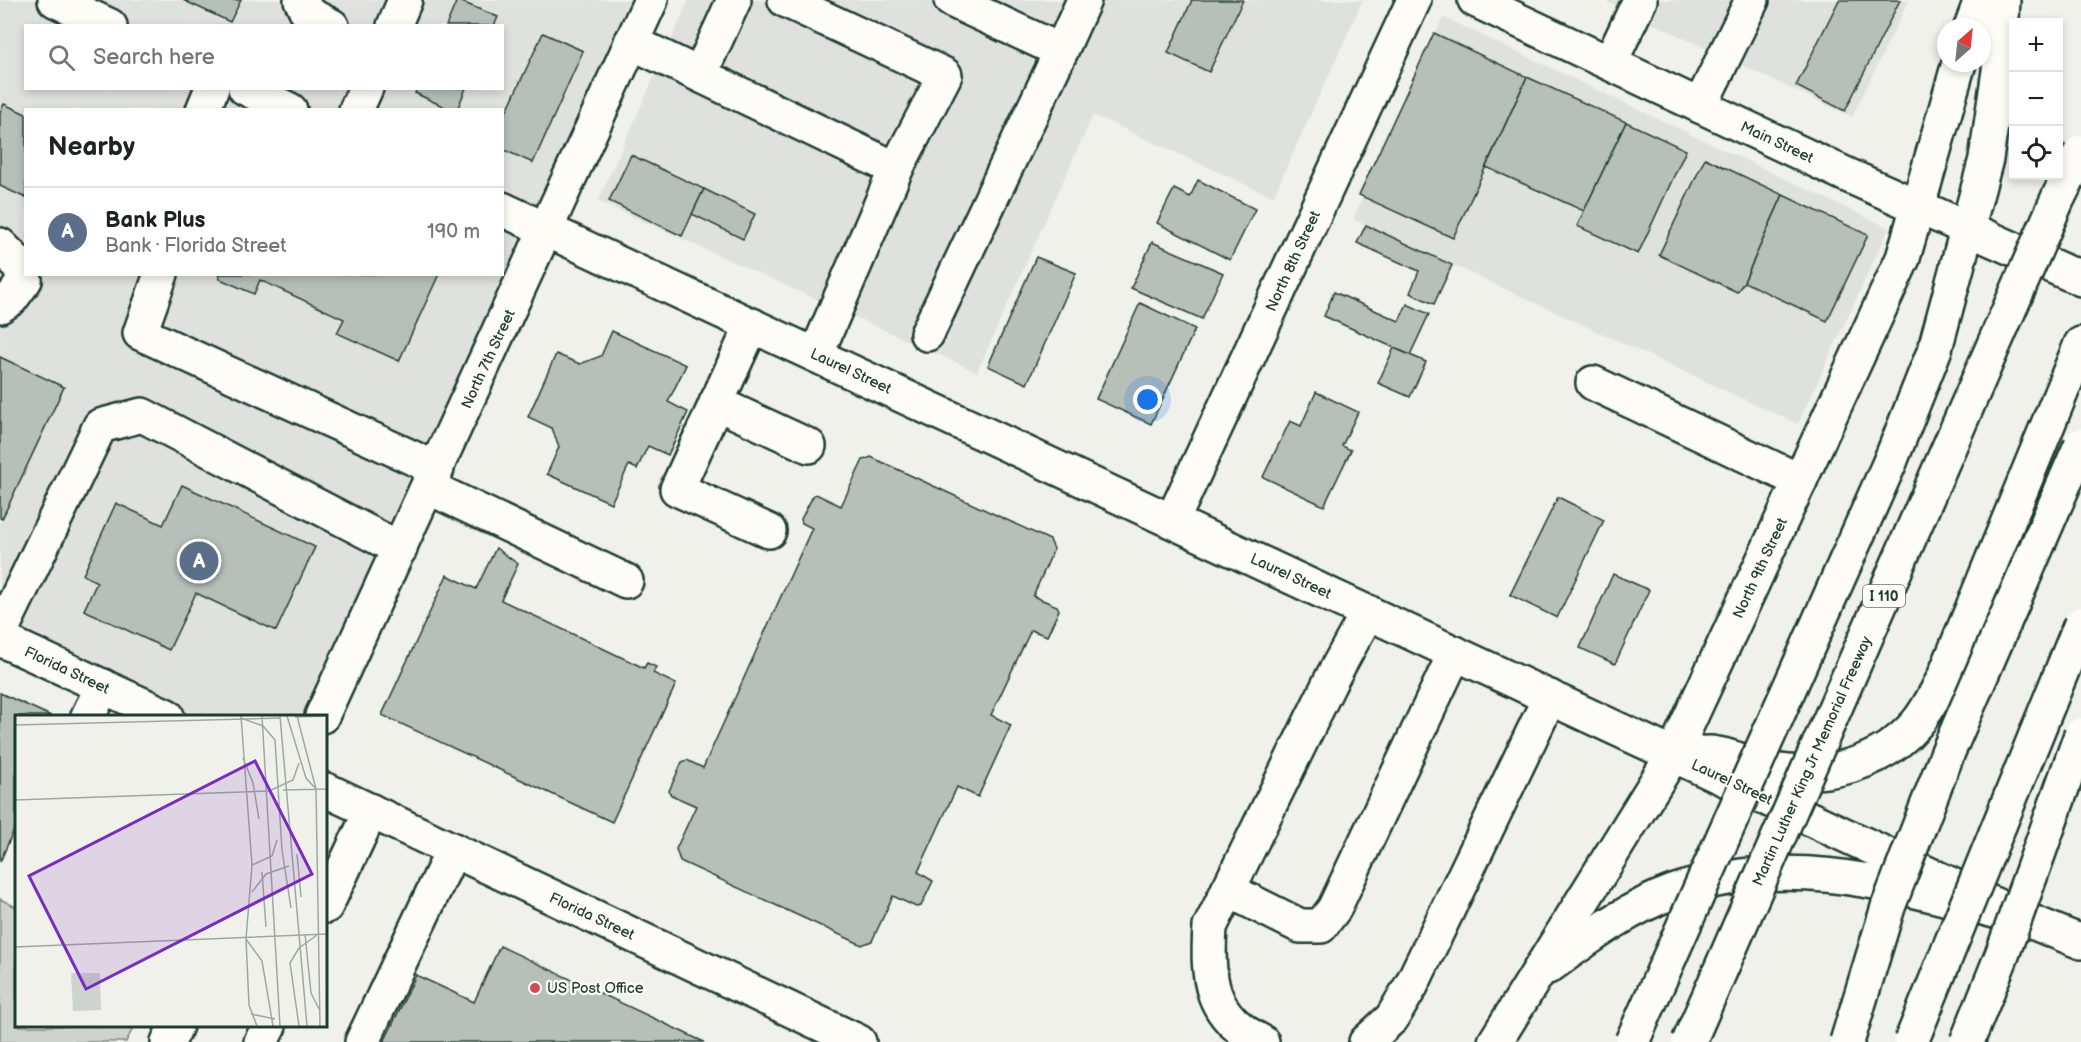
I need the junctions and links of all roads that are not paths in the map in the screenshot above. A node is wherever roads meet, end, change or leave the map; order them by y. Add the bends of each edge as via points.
1 (55, 0) edge
2 (301, 0) edge
3 (405, 0) edge
4 (651, 0) edge
5 (734, 0) edge
6 (785, 0) edge
7 (951, 0) edge
8 (1084, 0) edge
9 (1414, 0) edge
10 (1475, 0) edge
11 (1640, 0) edge
12 (1752, 0) edge
13 (1981, 0) edge
14 (2003, 0) edge
15 (1974, 18) edge
16 (106, 24) edge
17 (328, 24) edge
18 (395, 24) edge
19 (631, 42) junction
20 (1061, 51) junction
21 (1610, 63) junction
22 (1956, 72) edge
23 (700, 74) junction
24 (211, 90) edge
25 (249, 90) edge
26 (365, 90) edge
27 (1701, 106) junction
28 (204, 108) edge
29 (286, 108) edge
30 (357, 108) edge
31 (2081, 152) edge
32 (896, 169) junction
33 (1919, 207) junction
34 (504, 210) edge
35 (1967, 226) junction
36 (547, 230) junction
37 (0, 246) edge
38 (160, 276) edge
39 (2078, 276) edge
40 (0, 306) edge
41 (752, 325) junction
42 (927, 334) dead end
43 (2081, 344) edge
44 (816, 355) junction
45 (1593, 383) dead end
46 (716, 403) junction
47 (2081, 445) edge
48 (809, 446) dead end
49 (432, 478) junction
50 (1800, 481) junction
51 (1172, 521) junction
52 (769, 531) dead end
53 (400, 549) junction
54 (626, 580) dead end
55 (1368, 612) junction
56 (2081, 624) edge
57 (0, 633) edge
58 (0, 639) edge
59 (1455, 653) junction
60 (102, 687) junction
61 (1550, 697) junction
62 (89, 715) edge
63 (163, 715) edge
64 (323, 715) edge
65 (2081, 735) edge
66 (1673, 755) junction
67 (327, 790) edge
68 (371, 811) junction
69 (453, 850) junction
70 (1228, 890) junction
71 (327, 904) edge
72 (2025, 919) junction
73 (2081, 942) edge
74 (1537, 976) junction
75 (176, 1027) edge
76 (268, 1027) edge
77 (168, 1042) edge
78 (261, 1042) edge
79 (362, 1042) edge
80 (859, 1042) edge
81 (1262, 1042) edge
82 (1366, 1042) edge
83 (1495, 1042) edge
84 (1632, 1042) edge
85 (1689, 1042) edge
86 (1847, 1042) edge
87 (1911, 1042) edge
88 (1967, 1042) edge

1 - 16 main road
2 - 17 main road via 308,14
3 - 18 main road
4 - 19 main road, North 7th Street
5 - 23 main road
6 - 32 main road via 945,75
7 - 20 main road
8 - 20 main road
9 - 51 main road, North 8th Street
10 - 21 main road, Main Street
11 - 21 main road
12 - 27 main road
13 - 15 main road
14 - 35 main road via 1989,144
19 - 23 main road
19 - 36 main road, North 7th Street
20 - 42 main road
21 - 27 main road, Main Street
22 - 33 main road, North 9th Street
23 - 32 main road
24 - 28 main road
25 - 29 main road
26 - 30 main road
27 - 33 main road, Main Street
31 - 85 main road, Martin Luther King Jr Memorial Freeway / I 110, bridge
32 - 44 main road
33 - 35 main road, Main Street
33 - 50 main road, North 9th Street via 1903,258
34 - 36 main road, Laurel Street
35 - 39 main road, Main Street
35 - 84 main road, bridge via 1935,349 1890,462
36 - 41 main road, Laurel Street
36 - 49 main road, North 7th Street
37 - 40 main road via 16,261 25,280 11,299
38 - 49 main road via 140,333
41 - 44 main road, Laurel Street
41 - 46 main road
43 - 66 main road via 1942,680 1917,724 1892,746 1851,766 1827,772 1790,772 1747,765 1712,753
44 - 51 main road, Laurel Street
45 - 50 main road
46 - 48 main road
46 - 52 main road via 677,489
47 - 86 main road, bridge via 1948,752 1888,908
49 - 53 main road, North 7th Street
49 - 54 main road
50 - 66 main road, North 9th Street
51 - 55 main road, Laurel Street
53 - 57 main road via 142,415 100,426
53 - 64 main road, North 7th Street
55 - 59 main road, Laurel Street
55 - 70 main road
56 - 87 main road, bridge
58 - 60 main road, Florida Street
59 - 61 main road, Laurel Street
59 - 70 main road via 1334,909 1321,926 1300,926
60 - 62 main road
60 - 63 main road, Florida Street
61 - 66 main road, Laurel Street
61 - 82 main road via 1411,986 1392,1018
65 - 88 main road, bridge
66 - 72 main road, Laurel Street
66 - 74 main road, North 9th Street
67 - 68 main road, Florida Street
68 - 69 main road, Florida Street
68 - 71 main road
69 - 79 main road
69 - 80 main road, Florida Street
70 - 81 main road via 1210,927 1211,990 1232,1021
72 - 73 main road, Laurel Street
72 - 74 main road via 1837,874 1742,876 1671,892 1589,938
74 - 83 main road, North 9th Street
75 - 77 main road
76 - 78 main road

